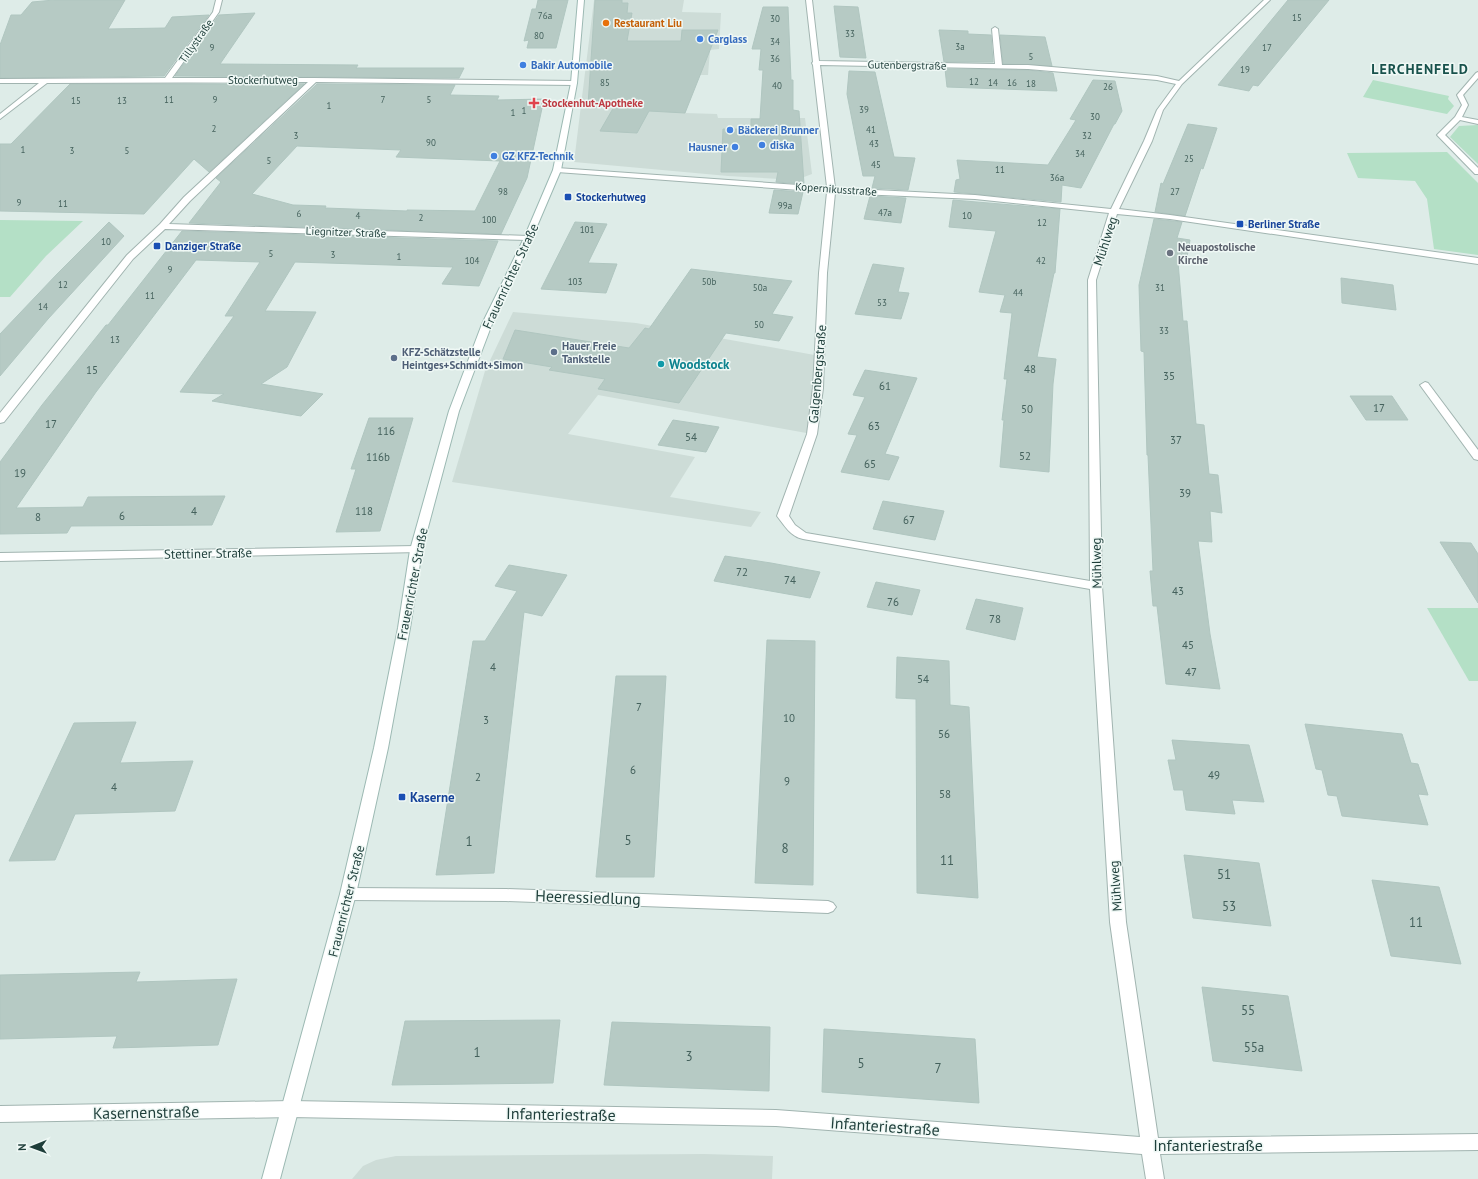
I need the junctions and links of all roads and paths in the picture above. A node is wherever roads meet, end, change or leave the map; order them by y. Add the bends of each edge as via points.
1 (219, 0) edge
2 (581, 0) edge
3 (809, 0) edge
4 (1267, 0) edge
5 (995, 29) dead end
6 (815, 63) junction
7 (999, 67) junction
8 (1478, 74) edge
9 (168, 79) junction
10 (314, 80) junction
11 (0, 81) edge
12 (44, 82) junction
13 (574, 83) junction
14 (1180, 83) junction
15 (0, 117) edge
16 (1458, 118) junction
17 (1478, 122) edge
18 (557, 170) junction
19 (1478, 172) edge
20 (831, 190) junction
21 (1114, 211) junction
22 (164, 226) junction
23 (528, 238) junction
24 (1478, 261) edge
25 (1425, 385) dead end
26 (0, 420) edge
27 (1478, 457) edge
28 (416, 550) junction
29 (0, 557) edge
30 (1096, 586) junction
31 (348, 894) junction
32 (828, 907) dead end
33 (291, 1109) junction
34 (0, 1114) edge
35 (1478, 1142) edge
36 (1151, 1146) junction
37 (271, 1179) edge
38 (1155, 1179) edge

1 - 9 street, Tillystraße via 216,12
2 - 13 street, Frauenrichter Straße
3 - 6 street, Galgenbergstraße
4 - 14 street, Mühlweg
5 - 7 street
6 - 7 street, Gutenbergstraße
6 - 20 street, Galgenbergstraße
7 - 14 street, Gutenbergstraße via 1079,70 1157,78
8 - 16 street via 1460,94 1465,105
9 - 10 street, Stockerhutweg
9 - 12 street, Stockerhutweg
10 - 13 street, Stockerhutweg
10 - 22 street via 187,199
11 - 12 street, Stockerhutweg
12 - 15 street
13 - 18 street, Frauenrichter Straße
14 - 21 street, Mühlweg via 1160,110
16 - 17 street
16 - 19 street via 1441,135
18 - 20 street, Kopernikusstraße
18 - 23 street, Frauenrichter Straße
20 - 21 street, Kopernikusstraße via 975,197
20 - 30 street, Galgenbergstraße via 823,273 818,388 812,434 783,516 790,527 803,536
21 - 24 street
21 - 30 street, Mühlweg via 1092,280
22 - 23 street, Liegnitzer Straße
22 - 26 street via 130,257
23 - 28 street, Frauenrichter Straße via 486,324 468,372 454,411
25 - 27 street
28 - 29 street, Stettiner Straße
28 - 31 street, Frauenrichter Straße via 381,748
30 - 36 street, Mühlweg via 1118,922
31 - 32 street, Heeressiedlung via 514,895
31 - 33 street, Frauenrichter Straße
33 - 34 street, Kasernenstraße
33 - 36 street, Infanteriestraße via 776,1118
33 - 37 street, Frauenrichter Straße
35 - 36 street, Infanteriestraße
36 - 38 street, Mühlweg

